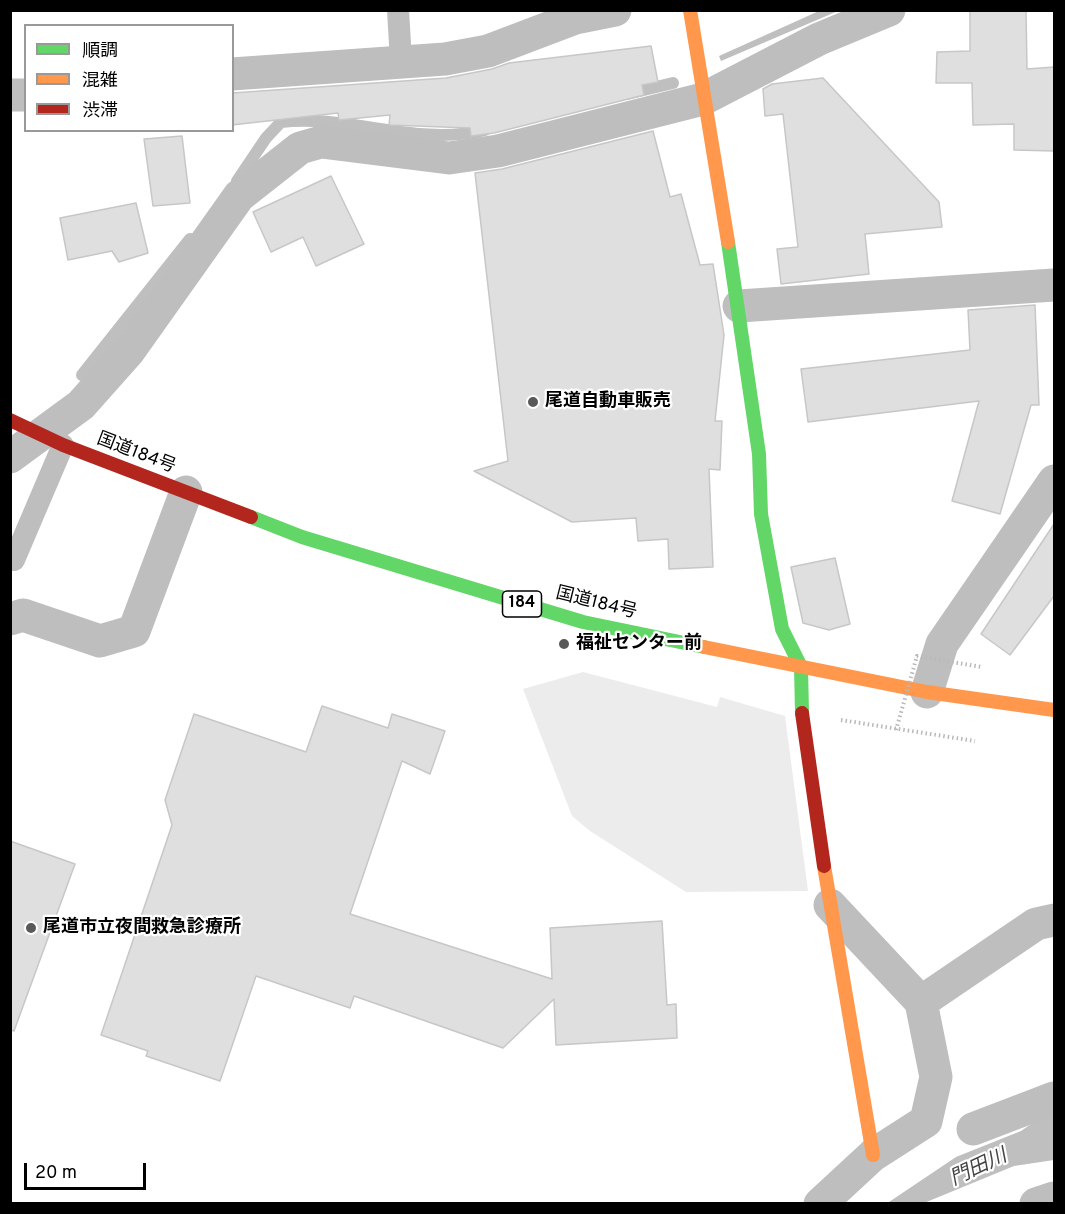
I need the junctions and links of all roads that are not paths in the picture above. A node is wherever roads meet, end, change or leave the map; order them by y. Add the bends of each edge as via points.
1 (398, 10) edge
2 (615, 10) edge
3 (690, 10) edge
4 (889, 10) edge
5 (401, 61) junction
6 (234, 74) edge
7 (703, 99) junction
8 (1054, 285) edge
9 (739, 306) junction
10 (10, 420) edge
11 (52, 440) junction
12 (10, 457) edge
13 (1054, 481) edge
14 (186, 492) junction
15 (10, 559) edge
16 (10, 619) edge
17 (801, 667) junction
18 (927, 692) junction
19 (1054, 710) edge
20 (830, 906) junction
21 (1054, 920) edge
22 (921, 1002) junction
23 (1054, 1098) edge
24 (974, 1129) dead end
25 (873, 1155) junction
26 (1054, 1198) edge
27 (820, 1203) edge
28 (1036, 1203) edge

1 - 5 lane
2 - 5 street via 575,18 488,51 445,59
3 - 7 main road
4 - 7 street via 819,39
5 - 6 street
7 - 9 main road
7 - 11 street via 498,151 449,158 321,142 300,148 239,196 129,351
8 - 9 street
9 - 17 main road via 759,454 761,514 782,629
10 - 11 main road, 国道184号 / 184
11 - 12 street
11 - 14 main road, 国道184号 / 184
11 - 15 lane via 14,560
13 - 18 street via 942,644
14 - 16 street via 134,631 100,641 23,615
14 - 17 main road, 国道184号 / 184 via 302,537 583,622
17 - 18 main road, 国道184号 / 184
17 - 20 main road via 802,711
18 - 19 main road, 国道184号 / 184
20 - 22 street
20 - 25 main road
21 - 22 street via 1035,924
22 - 25 street via 936,1077 926,1121
23 - 24 street
25 - 27 street
26 - 28 street

